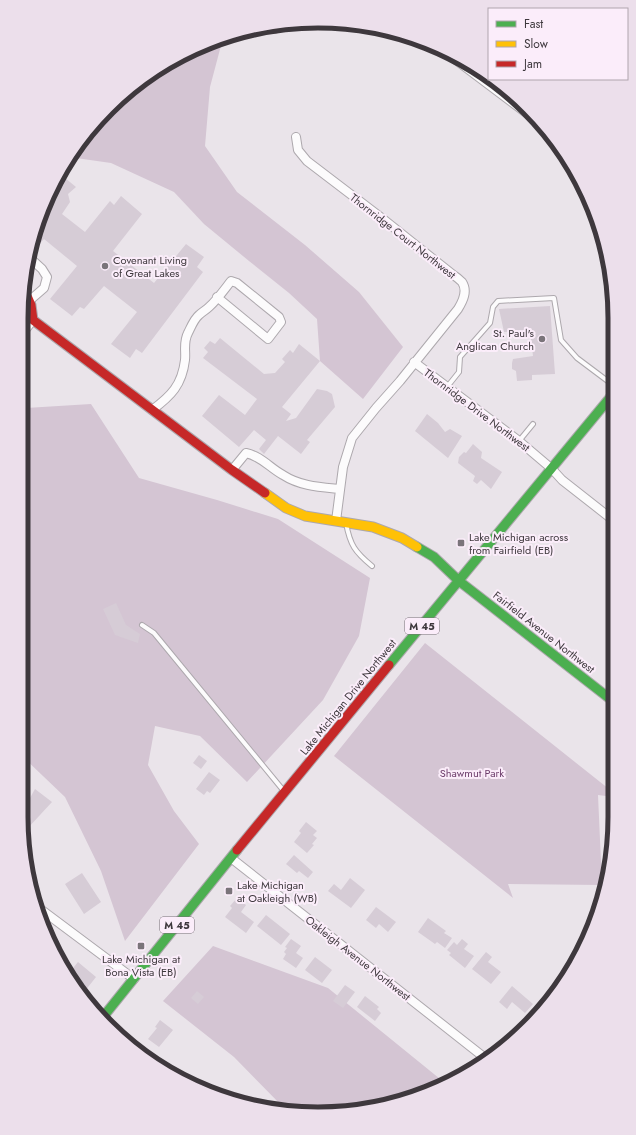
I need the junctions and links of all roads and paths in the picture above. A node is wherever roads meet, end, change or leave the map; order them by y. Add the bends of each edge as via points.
1 (476, 75) edge
2 (508, 99) edge
3 (296, 137) dead end
4 (34, 262) edge
5 (217, 297) junction
6 (29, 301) joint
7 (33, 320) junction
8 (28, 326) edge
9 (414, 362) junction
10 (608, 381) edge
11 (447, 387) junction
12 (608, 400) edge
13 (152, 410) junction
14 (533, 424) dead end
15 (519, 441) junction
16 (552, 469) junction
17 (232, 470) junction
18 (339, 489) junction
19 (608, 516) edge
20 (336, 521) junction
21 (346, 523) junction
22 (372, 566) dead end
23 (459, 581) junction
24 (142, 625) dead end
25 (608, 697) edge
26 (285, 792) junction
27 (231, 858) junction
28 (43, 911) edge
29 (134, 980) junction
30 (106, 1014) edge
31 (482, 1056) edge

1 - 2 street
3 - 9 street, Thornridge Court Northwest via 298,150 307,161 462,283 465,291 463,301
4 - 6 street via 47,277 44,288
5 - 5 street via 231,281 237,283 280,317 281,322 268,339
5 - 13 street via 198,315 187,335 184,343 185,360 176,387
6 - 7 main road
7 - 8 street
7 - 13 main road, Fairfield Avenue Northwest
9 - 11 street, Thornridge Drive Northwest
9 - 18 street, Thornridge Drive Northwest via 352,438
10 - 11 lane via 576,358 560,340 554,298 498,301 492,307 490,323 460,357 459,372
11 - 15 street, Thornridge Drive Northwest
12 - 16 main road, Lake Michigan Drive Northwest / M 45
13 - 17 main road, Fairfield Avenue Northwest
14 - 15 lane
15 - 16 street, Thornridge Drive Northwest
16 - 19 street, Thornridge Drive Northwest
16 - 23 main road, Lake Michigan Drive Northwest / M 45
17 - 18 street via 246,453 254,455 296,482
17 - 20 main road, Fairfield Avenue Northwest via 286,508 305,516
18 - 20 street, Thornridge Drive Northwest
20 - 21 main road, Fairfield Avenue Northwest
21 - 22 lane via 356,551
21 - 23 main road, Fairfield Avenue Northwest via 373,527 402,538 434,557
23 - 25 main road, Fairfield Avenue Northwest
23 - 26 main road, Lake Michigan Drive Northwest / M 45
24 - 26 lane via 154,633
26 - 27 main road, Lake Michigan Drive Northwest / M 45
27 - 29 main road, Lake Michigan Drive Northwest / M 45
27 - 31 street, Oakleigh Avenue Northwest
28 - 29 street
29 - 30 main road, Lake Michigan Drive Northwest / M 45

